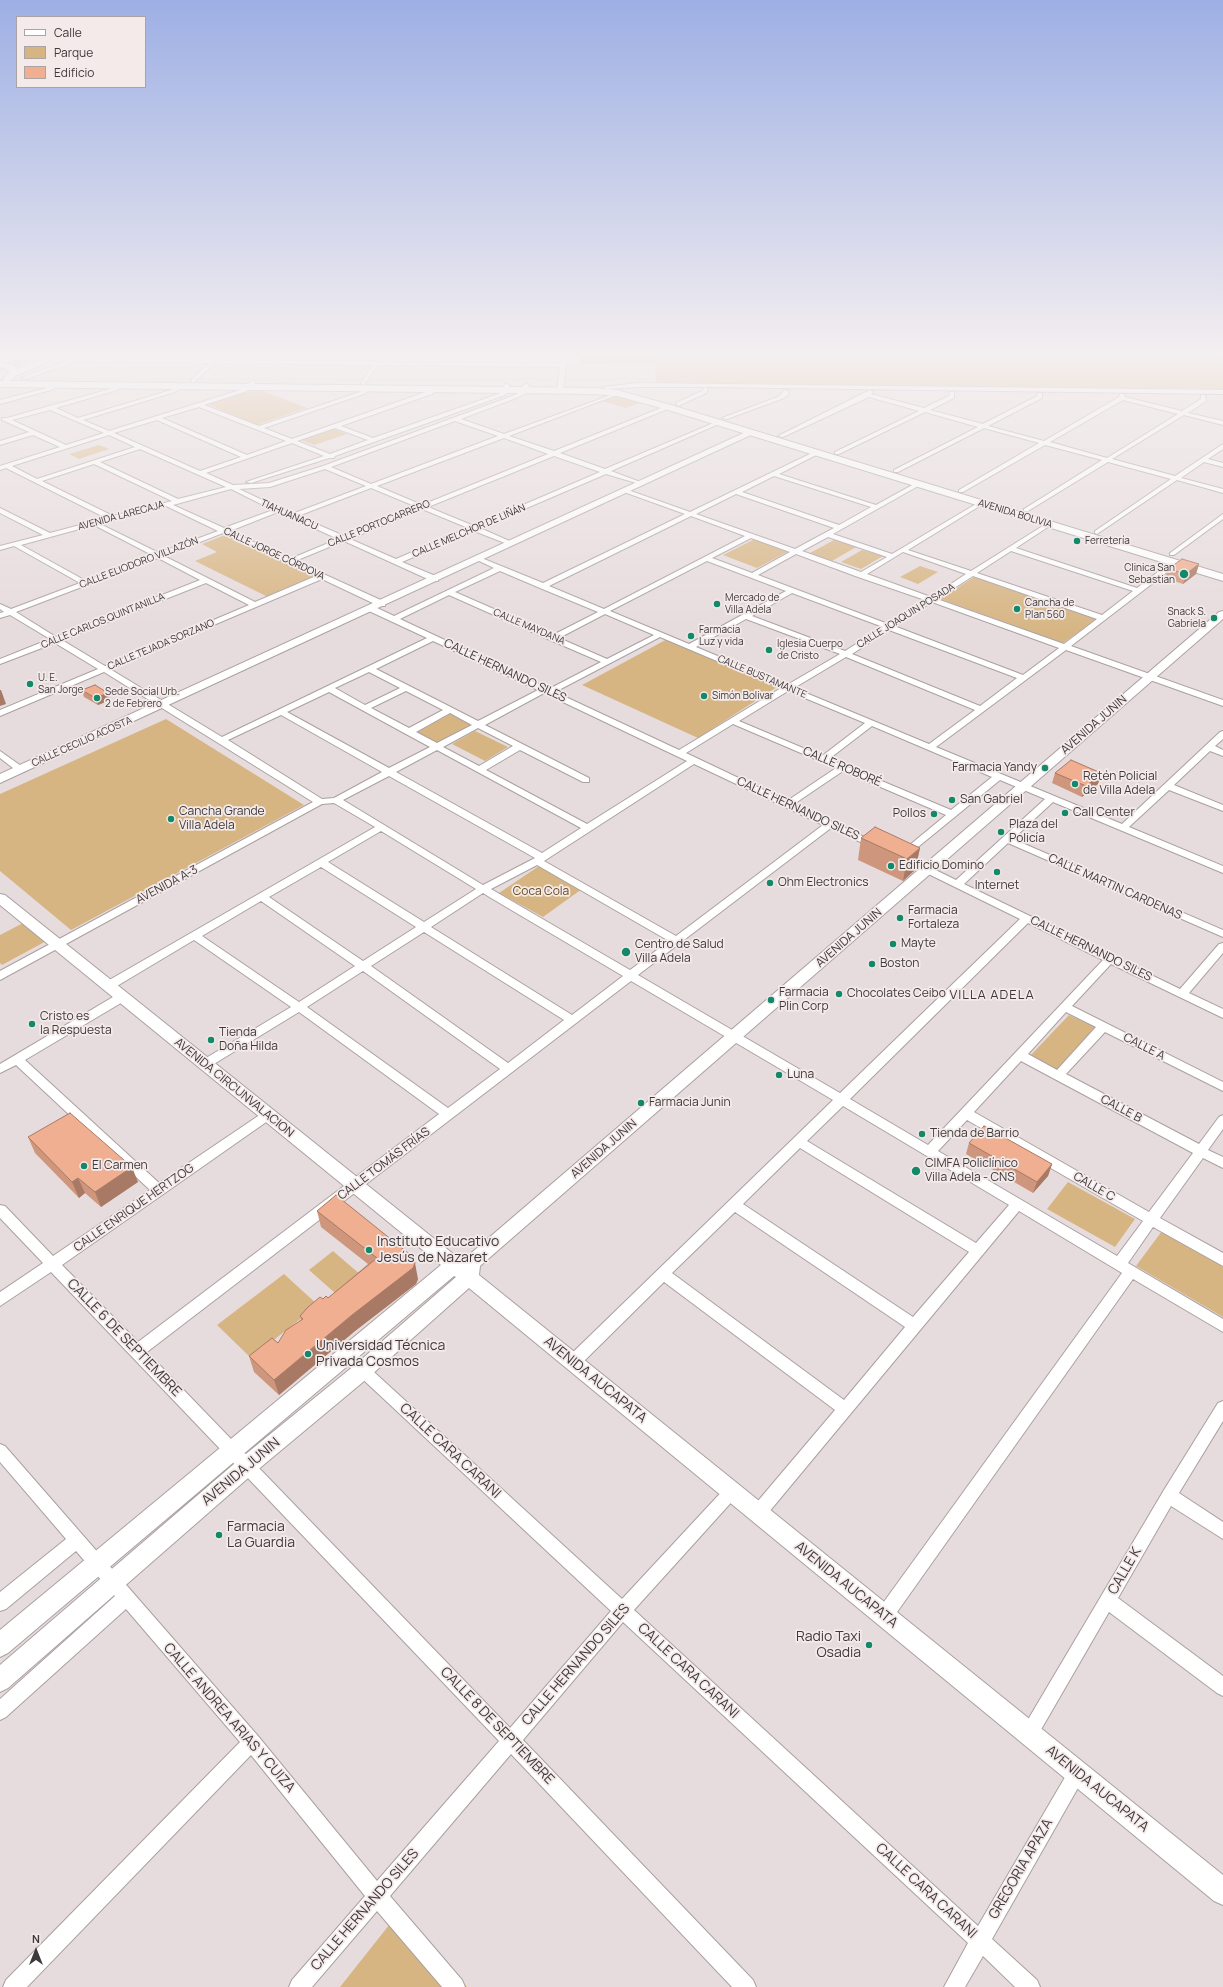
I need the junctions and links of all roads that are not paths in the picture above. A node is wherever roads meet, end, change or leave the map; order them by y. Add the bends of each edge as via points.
1 (60, 449) edge
2 (135, 449) edge
3 (144, 449) edge
4 (227, 449) edge
5 (271, 449) edge
6 (310, 449) edge
7 (349, 449) edge
8 (373, 449) edge
9 (470, 449) edge
10 (541, 449) edge
11 (564, 449) edge
12 (656, 449) edge
13 (717, 449) edge
14 (804, 449) edge
15 (823, 449) edge
16 (846, 449) edge
17 (939, 449) edge
18 (1031, 449) edge
19 (1067, 449) edge
20 (1126, 449) edge
21 (1219, 449) edge
22 (1214, 452) junction
23 (553, 453) junction
24 (816, 453) junction
25 (837, 453) junction
26 (1223, 455) edge
27 (330, 456) junction
28 (246, 457) junction
29 (342, 460) junction
30 (1108, 460) junction
31 (1203, 460) junction
32 (95, 462) junction
33 (1223, 465) edge
34 (3, 467) edge
35 (325, 467) junction
36 (606, 471) junction
37 (896, 471) junction
38 (200, 473) junction
39 (774, 474) junction
40 (1176, 479) junction
41 (37, 481) junction
42 (641, 484) junction
43 (918, 484) junction
44 (241, 486) junction
45 (371, 486) junction
46 (232, 487) junction
47 (961, 490) junction
48 (626, 491) junction
49 (1223, 491) edge
50 (736, 492) junction
51 (177, 501) junction
52 (981, 503) junction
53 (166, 504) junction
54 (421, 507) junction
55 (877, 507) junction
56 (0, 510) edge
57 (278, 510) junction
58 (1026, 510) junction
59 (692, 514) junction
60 (292, 516) junction
61 (1223, 516) edge
62 (111, 518) junction
63 (94, 523) junction
64 (1049, 524) junction
65 (839, 527) junction
66 (474, 528) junction
67 (224, 531) junction
68 (1097, 532) junction
69 (827, 534) junction
70 (49, 535) junction
71 (751, 535) junction
72 (343, 539) junction
73 (15, 544) junction
74 (512, 544) junction
75 (0, 548) edge
76 (1011, 549) junction
77 (903, 550) junction
78 (796, 551) junction
79 (158, 556) junction
80 (892, 556) junction
81 (706, 558) junction
82 (479, 559) junction
83 (1173, 559) junction
84 (290, 561) junction
85 (396, 562) junction
86 (500, 568) junction
87 (1223, 570) edge
88 (972, 574) junction
89 (862, 575) junction
90 (323, 576) junction
91 (751, 576) junction
92 (1223, 578) edge
93 (206, 580) junction
94 (435, 580) junction
95 (85, 583) junction
96 (543, 586) junction
97 (1139, 590) junction
98 (791, 591) junction
99 (450, 593) junction
100 (932, 600) junction
101 (382, 604) junction
102 (255, 605) junction
103 (0, 606) edge
104 (372, 609) junction
105 (604, 611) junction
106 (10, 612) junction
107 (1223, 614) edge
108 (0, 616) edge
109 (745, 616) junction
110 (1103, 618) junction
111 (394, 619) junction
112 (889, 627) junction
113 (659, 635) junction
114 (433, 638) junction
115 (553, 638) junction
116 (56, 640) junction
117 (690, 647) junction
118 (1066, 647) junction
119 (846, 654) junction
120 (0, 662) edge
121 (608, 662) junction
122 (368, 668) junction
123 (104, 669) junction
124 (1150, 677) junction
125 (1024, 678) junction
126 (328, 688) junction
127 (406, 688) junction
128 (787, 688) junction
129 (547, 691) junction
130 (1223, 703) edge
131 (164, 705) junction
132 (365, 708) junction
133 (980, 709) junction
134 (450, 710) junction
135 (280, 712) junction
136 (0, 713) edge
137 (732, 721) junction
138 (871, 723) junction
139 (478, 724) junction
140 (409, 732) junction
141 (1223, 734) edge
142 (222, 740) junction
143 (437, 746) junction
144 (520, 746) junction
145 (930, 747) junction
146 (1209, 747) junction
147 (680, 753) junction
148 (1223, 753) edge
149 (0, 754) edge
150 (823, 759) junction
151 (694, 760) junction
152 (842, 767) junction
153 (480, 769) junction
154 (21, 770) junction
155 (390, 772) junction
156 (999, 776) junction
157 (0, 779) edge
158 (586, 780) dead end
159 (1023, 786) junction
160 (1168, 786) junction
161 (1052, 798) junction
162 (336, 800) junction
163 (320, 802) junction
164 (788, 804) junction
165 (1223, 808) edge
166 (952, 814) junction
167 (830, 824) junction
168 (382, 827) junction
169 (1123, 828) junction
170 (589, 829) junction
171 (1006, 839) junction
172 (880, 847) edge
173 (540, 859) junction
174 (322, 863) junction
175 (928, 870) junction
176 (1223, 870) edge
177 (958, 884) junction
178 (483, 889) junction
179 (262, 898) junction
180 (2, 903) edge
181 (1027, 918) junction
182 (424, 927) junction
183 (1223, 934) edge
184 (195, 936) junction
185 (678, 941) junction
186 (57, 944) junction
187 (1223, 946) edge
188 (1110, 959) junction
189 (363, 966) junction
190 (1, 974) edge
191 (630, 977) junction
192 (108, 986) junction
193 (1182, 994) junction
194 (122, 997) junction
195 (299, 1007) junction
196 (1065, 1007) junction
197 (1223, 1014) edge
198 (572, 1020) junction
199 (1103, 1027) junction
200 (734, 1037) junction
201 (1020, 1055) junction
202 (17, 1059) junction
203 (205, 1064) junction
204 (0, 1069) edge
205 (508, 1069) junction
206 (1058, 1076) junction
207 (1223, 1087) edge
208 (841, 1098) junction
209 (965, 1114) junction
210 (268, 1115) junction
211 (450, 1115) junction
212 (1223, 1120) edge
213 (798, 1141) junction
214 (930, 1151) junction
215 (1200, 1151) junction
216 (1223, 1163) edge
217 (354, 1185) junction
218 (158, 1190) junction
219 (734, 1204) junction
220 (1018, 1204) junction
221 (0, 1210) edge
222 (1152, 1219) junction
223 (978, 1251) junction
224 (1223, 1260) edge
225 (52, 1264) junction
226 (466, 1267) junction
227 (1125, 1268) junction
228 (663, 1274) junction
229 (0, 1300) edge
230 (915, 1326) junction
231 (1223, 1326) edge
232 (137, 1351) junction
233 (346, 1355) junction
234 (573, 1362) junction
235 (362, 1371) junction
236 (1223, 1408) edge
237 (845, 1409) junction
238 (233, 1450) junction
239 (0, 1451) edge
240 (248, 1466) junction
241 (732, 1492) junction
242 (1170, 1495) junction
243 (758, 1513) junction
244 (1223, 1531) edge
245 (76, 1541) junction
246 (96, 1564) junction
247 (112, 1582) junction
248 (126, 1598) junction
249 (1108, 1601) junction
250 (0, 1604) edge
251 (622, 1611) junction
252 (884, 1616) junction
253 (0, 1645) edge
254 (0, 1680) edge
255 (1223, 1687) edge
256 (0, 1711) edge
257 (1029, 1734) junction
258 (510, 1740) junction
259 (252, 1742) junction
260 (1077, 1773) junction
261 (1223, 1892) edge
262 (377, 1896) junction
263 (980, 1942) junction
264 (13, 1987) edge
265 (299, 1987) edge
266 (455, 1987) edge
267 (746, 1987) edge
268 (954, 1987) edge
269 (1030, 1987) edge

1 - 34 street
2 - 32 street
3 - 38 street, TIAHUANACU
4 - 28 street
5 - 28 street
6 - 27 street
7 - 27 street, AVENIDA LARECAJA
8 - 29 street, AVENIDA LARECAJA
9 - 45 street
10 - 23 street
11 - 23 street, CALLE PORTOCARRERO
12 - 36 street, CALLE MELCHOR DE LIÑÁN
13 - 42 street, CALLE CECILIO ACOSTA
14 - 24 main road, AVENIDA BOLIVIA
15 - 25 main road, AVENIDA BOLIVIA
16 - 25 street
17 - 37 street
18 - 47 street
19 - 30 street
20 - 30 street
21 - 22 street
22 - 26 street
22 - 31 street
23 - 36 street
23 - 54 street, CALLE PORTOCARRERO
24 - 39 street
24 - 43 main road, AVENIDA BOLIVIA
25 - 37 main road, AVENIDA BOLIVIA
27 - 29 street
27 - 44 street, AVENIDA LARECAJA
28 - 38 street
29 - 35 street, AVENIDA LARECAJA
30 - 40 street
30 - 58 street
31 - 33 street
31 - 40 street
32 - 41 street
32 - 51 street
34 - 41 street
35 - 44 street, AVENIDA LARECAJA via 270,485
35 - 45 street
36 - 42 street
36 - 66 street, CALLE MELCHOR DE LIÑÁN
37 - 47 main road, AVENIDA BOLIVIA
38 - 46 street, TIAHUANACU
39 - 50 street
39 - 55 street
40 - 49 street
40 - 68 street
41 - 62 street
42 - 48 street, CALLE CECILIO ACOSTA
43 - 52 main road, AVENIDA BOLIVIA
43 - 55 street
44 - 46 street, AVENIDA LARECAJA
45 - 54 street
45 - 60 street
46 - 51 street, AVENIDA LARECAJA
46 - 57 street, TIAHUANACU
47 - 58 main road, AVENIDA BOLIVIA
48 - 59 street
48 - 74 street, CALLE CECILIO ACOSTA
50 - 59 street
50 - 65 street
51 - 53 street, AVENIDA LARECAJA
52 - 64 main road, AVENIDA BOLIVIA
52 - 77 street
53 - 62 street, AVENIDA LARECAJA
53 - 67 street, CALLE JORGE CÓRDOVA
54 - 66 street
54 - 72 street, CALLE PORTOCARRERO
55 - 65 street
56 - 70 street
57 - 60 street, TIAHUANACU
57 - 67 street, CALLE ELIODORO VILLAZÓN
58 - 68 main road, AVENIDA BOLIVIA
59 - 71 street
59 - 96 street
60 - 72 street, TIAHUANACU
61 - 83 street
62 - 63 street, AVENIDA LARECAJA
63 - 70 street, AVENIDA LARECAJA
63 - 79 street
64 - 76 street, CALLE JOAQUIN POSADA
64 - 83 main road, AVENIDA BOLIVIA
65 - 69 street
66 - 74 street
66 - 85 street, CALLE MELCHOR DE LIÑÁN
67 - 79 street, CALLE ELIODORO VILLAZÓN
67 - 84 street, CALLE JORGE CÓRDOVA
68 - 83 main road, AVENIDA BOLIVIA
69 - 78 street
69 - 80 street
70 - 73 street, AVENIDA LARECAJA
71 - 78 street
71 - 81 street
72 - 84 street, CALLE PORTOCARRERO
72 - 85 street, TIAHUANACU
73 - 75 street, AVENIDA LARECAJA
73 - 95 street
74 - 82 street, CALLE CECILIO ACOSTA
76 - 88 street, CALLE JOAQUIN POSADA
76 - 97 street
77 - 80 street
77 - 88 street
78 - 89 street
78 - 91 street
79 - 93 street
79 - 95 street, CALLE ELIODORO VILLAZÓN
80 - 89 street
81 - 91 street
81 - 105 street
82 - 86 street, CALLE BUSTAMANTE
82 - 94 street, CALLE CECILIO ACOSTA
83 - 87 main road, AVENIDA BOLIVIA
83 - 92 main road, AVENIDA BOLIVIA
83 - 97 street
84 - 90 street, CALLE JORGE CÓRDOVA
85 - 94 street, TIAHUANACU
86 - 96 street, CALLE BUSTAMANTE
86 - 99 street
88 - 100 street, CALLE JOAQUIN POSADA
88 - 110 street
89 - 100 street
90 - 101 street, CALLE JORGE CÓRDOVA
90 - 102 street, CALLE TEJADA SORZANO
91 - 98 street
93 - 102 street
93 - 116 street, CALLE CARLOS QUINTANILLA
94 - 101 street, CALLE CECILIO ACOSTA
95 - 106 street, CALLE ELIODORO VILLAZÓN
96 - 105 street, CALLE BUSTAMANTE
97 - 110 street
98 - 109 street
98 - 112 street
99 - 111 street
99 - 115 street, CALLE MAYDANA
100 - 112 street, CALLE JOAQUIN POSADA
100 - 118 street
101 - 104 street, CALLE CECILIO ACOSTA
102 - 123 street, CALLE TEJADA SORZANO
103 - 106 street
104 - 111 street, CALLE HERNANDO SILES
104 - 131 street, CALLE CECILIO ACOSTA
105 - 113 street, CALLE BUSTAMANTE
105 - 115 street
106 - 108 street, CALLE ELIODORO VILLAZÓN
106 - 116 street
107 - 124 street, AVENIDA JUNIN
109 - 117 street
109 - 119 street
110 - 118 street
111 - 114 street, CALLE HERNANDO SILES
112 - 119 street, CALLE JOAQUIN POSADA
112 - 125 street
113 - 117 street, CALLE BUSTAMANTE
113 - 121 street
114 - 122 street
114 - 129 street, CALLE HERNANDO SILES
115 - 121 street, CALLE MAYDANA
116 - 120 street, CALLE CARLOS QUINTANILLA
116 - 123 street
117 - 128 street, CALLE BUSTAMANTE
118 - 124 street
118 - 125 street
119 - 128 street, CALLE JOAQUIN POSADA
119 - 133 street
121 - 129 street
122 - 126 street
122 - 127 street
123 - 131 street
123 - 136 street, CALLE TEJADA SORZANO
124 - 130 street
124 - 159 street, AVENIDA JUNIN
125 - 133 street
126 - 132 street
126 - 135 street
127 - 132 street
127 - 134 street
128 - 137 street, CALLE JOAQUIN POSADA
128 - 138 street, CALLE BUSTAMANTE
129 - 139 street
129 - 147 street, CALLE HERNANDO SILES
131 - 142 street
131 - 154 street, CALLE CECILIO ACOSTA
132 - 140 street
133 - 145 street
134 - 139 street
134 - 140 street
135 - 142 street
135 - 155 street
137 - 147 street, CALLE JOAQUIN POSADA
137 - 150 street, CALLE ROBORÉ
138 - 145 street, CALLE BUSTAMANTE
138 - 150 street
139 - 143 street
139 - 144 street
140 - 143 street
141 - 146 street
142 - 163 street
143 - 153 street
143 - 155 street
144 - 153 street
144 - 158 street
145 - 156 street, CALLE BUSTAMANTE
146 - 148 street
146 - 160 street
147 - 151 street, CALLE HERNANDO SILES
149 - 154 street
150 - 152 street, CALLE ROBORÉ
151 - 164 street, CALLE HERNANDO SILES
151 - 170 street
152 - 164 street
152 - 166 street, CALLE ROBORÉ
153 - 170 street
154 - 157 street, CALLE CECILIO ACOSTA
155 - 162 street
155 - 173 street
156 - 159 street, CALLE BUSTAMANTE
156 - 166 street
159 - 161 street, CALLE BUSTAMANTE
159 - 175 street, AVENIDA JUNIN
160 - 165 street
160 - 169 street
161 - 169 street, CALLE BUSTAMANTE
161 - 171 street
162 - 163 street, AVENIDA A-3
162 - 168 street
163 - 186 street, AVENIDA A-3
164 - 167 street, CALLE HERNANDO SILES
166 - 175 street, CALLE HERNANDO SILES via 897,855
167 - 172 street, CALLE HERNANDO SILES
167 - 185 street, CALLE TOMÁS FRÍAS
168 - 174 street
168 - 178 street
169 - 176 street, CALLE BUSTAMANTE
170 - 173 street
171 - 177 street
171 - 183 street, CALLE MARTIN CARDENAS
173 - 178 street
173 - 185 street
174 - 179 street
174 - 182 street
175 - 177 street, CALLE HERNANDO SILES
175 - 200 street, AVENIDA JUNIN
177 - 181 street, CALLE HERNANDO SILES
178 - 182 street
178 - 191 street
179 - 184 street
179 - 189 street
180 - 186 street, AVENIDA CIRCUNVALACION
181 - 188 street, CALLE HERNANDO SILES
181 - 208 street
182 - 189 street
182 - 198 street
184 - 192 street
184 - 195 street
185 - 191 street, CALLE TOMÁS FRÍAS
186 - 190 street, AVENIDA A-3
186 - 192 street, AVENIDA CIRCUNVALACION
187 - 193 street
188 - 193 street, CALLE HERNANDO SILES
188 - 196 street
189 - 195 street
189 - 205 street
191 - 198 street, CALLE TOMÁS FRÍAS
191 - 200 street
192 - 194 street, AVENIDA CIRCUNVALACION
193 - 197 street, CALLE HERNANDO SILES
194 - 202 street
194 - 203 street, AVENIDA CIRCUNVALACION
195 - 203 street
195 - 211 street
196 - 199 street, CALLE A
196 - 201 street
198 - 205 street, CALLE TOMÁS FRÍAS
199 - 206 street
199 - 207 street, CALLE A
200 - 208 street
200 - 226 street, AVENIDA JUNIN
201 - 206 street, CALLE B
201 - 209 street
202 - 204 street
202 - 218 street
203 - 210 street, AVENIDA CIRCUNVALACION
205 - 211 street, CALLE TOMÁS FRÍAS
206 - 215 street, CALLE B
208 - 213 street
208 - 214 street
209 - 214 street
209 - 222 street, CALLE C
210 - 217 street, AVENIDA CIRCUNVALACION
210 - 218 street, CALLE ENRIQUE HERTZOG
211 - 217 street, CALLE TOMÁS FRÍAS
212 - 215 street
213 - 219 street
213 - 223 street
214 - 220 street
215 - 216 street, CALLE B
215 - 222 street
217 - 226 street, AVENIDA CIRCUNVALACION
217 - 232 street, CALLE TOMÁS FRÍAS
218 - 225 street, CALLE ENRIQUE HERTZOG
219 - 228 street
219 - 230 street
220 - 223 street
220 - 227 street
221 - 225 street, CALLE 6 DE SEPTIEMBRE
222 - 224 street, CALLE C
222 - 227 street
223 - 230 street
225 - 229 street, CALLE ENRIQUE HERTZOG
225 - 232 street, CALLE 6 DE SEPTIEMBRE
226 - 233 street, AVENIDA JUNIN
226 - 234 street, AVENIDA AUCAPATA
226 - 235 street, AVENIDA JUNIN
227 - 231 street
227 - 252 street
228 - 234 street
228 - 237 street
230 - 237 street
232 - 238 street, CALLE 6 DE SEPTIEMBRE
233 - 235 street, CALLE CARA CARANI
233 - 238 street, AVENIDA JUNIN
234 - 241 street, AVENIDA AUCAPATA
235 - 240 street, AVENIDA JUNIN
235 - 251 street, CALLE CARA CARANI
236 - 242 street, CALLE K
237 - 243 street
238 - 240 street, CALLE 6 DE SEPTIEMBRE
238 - 246 street, AVENIDA JUNIN
239 - 245 street, CALLE ANDREA ARIAS Y CUIZA
240 - 247 street, AVENIDA JUNIN
240 - 258 street, CALLE 8 DE SEPTIEMBRE
241 - 243 street, AVENIDA AUCAPATA
241 - 251 street, CALLE HERNANDO SILES
242 - 244 street
242 - 249 street, CALLE K
243 - 252 street, AVENIDA AUCAPATA
245 - 246 street, CALLE ANDREA ARIAS Y CUIZA
245 - 250 street
246 - 247 street, CALLE ANDREA ARIAS Y CUIZA
246 - 253 street, AVENIDA JUNIN
247 - 248 street, CALLE ANDREA ARIAS Y CUIZA
247 - 254 street, AVENIDA JUNIN
248 - 256 street
248 - 259 street, CALLE ANDREA ARIAS Y CUIZA
249 - 255 street
249 - 257 street, CALLE K
251 - 258 street, CALLE HERNANDO SILES
251 - 263 street, CALLE CARA CARANI
252 - 257 street, AVENIDA AUCAPATA
257 - 260 street, AVENIDA AUCAPATA
258 - 262 street, CALLE HERNANDO SILES
258 - 267 street, CALLE 8 DE SEPTIEMBRE
259 - 262 street, CALLE ANDREA ARIAS Y CUIZA
259 - 264 street
260 - 261 street, AVENIDA AUCAPATA
260 - 263 street, GREGORIA APAZA
262 - 265 street, CALLE HERNANDO SILES
262 - 266 street, CALLE ANDREA ARIAS Y CUIZA
263 - 268 street, GREGORIA APAZA
263 - 269 street, CALLE CARA CARANI

